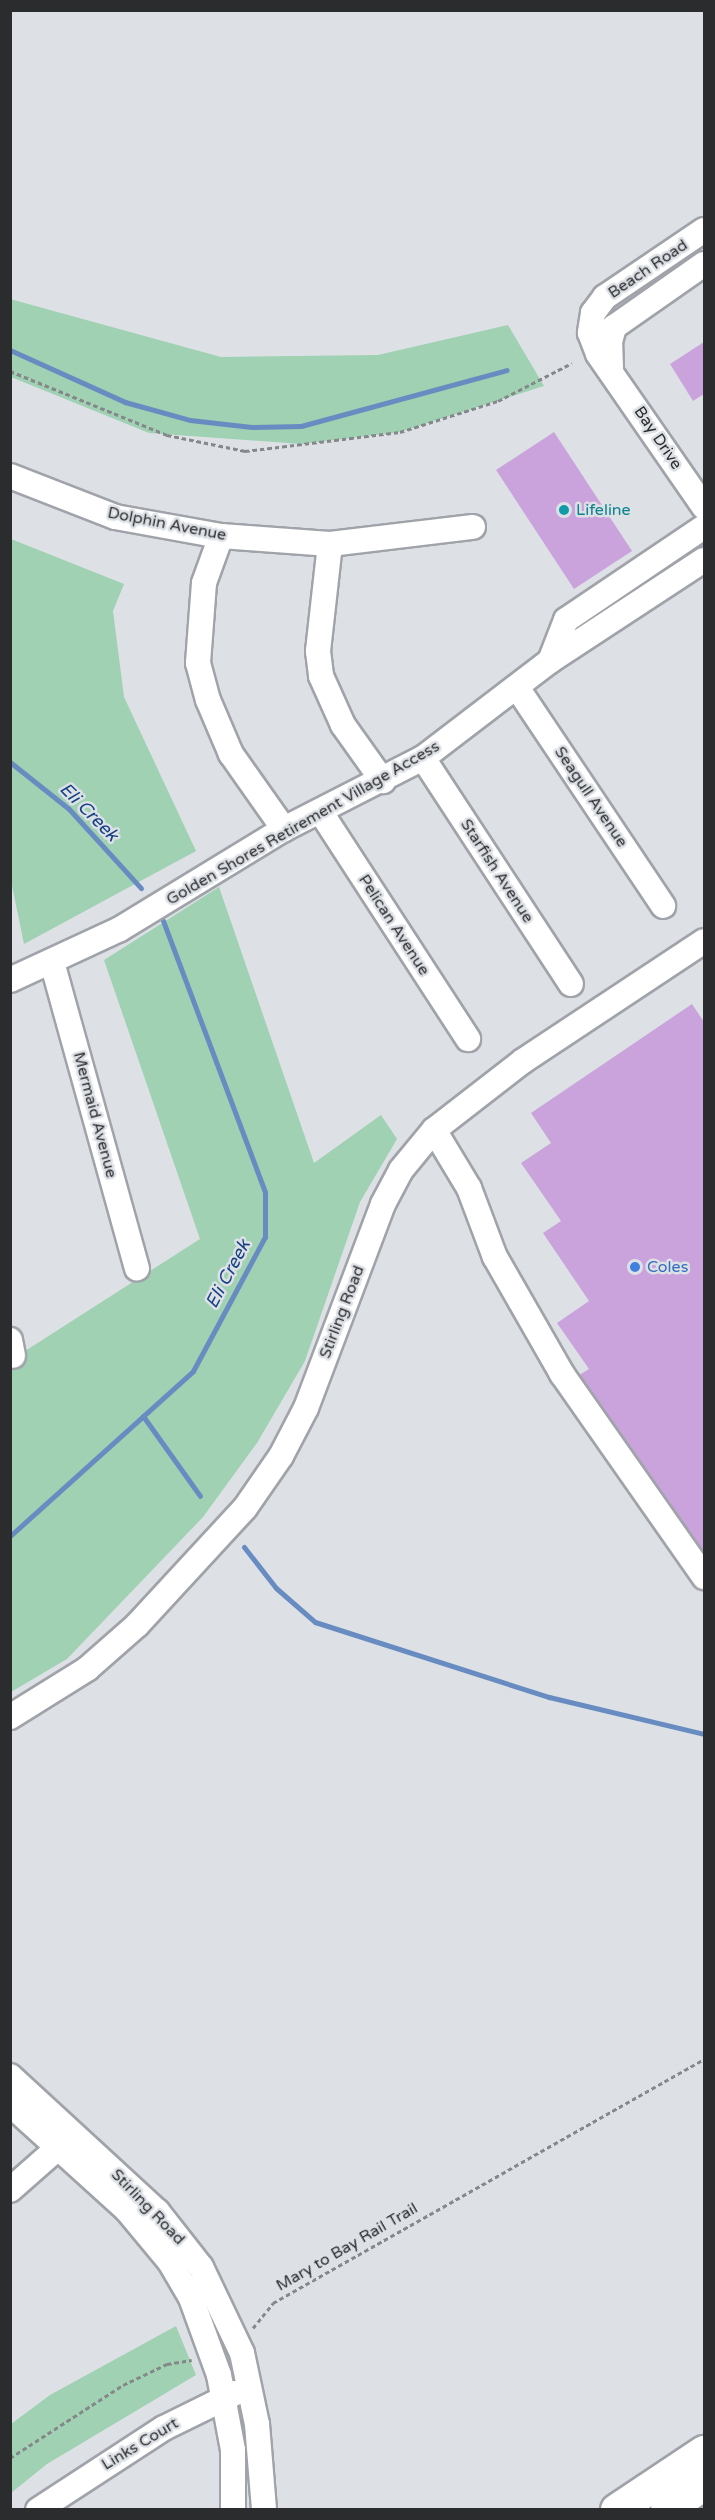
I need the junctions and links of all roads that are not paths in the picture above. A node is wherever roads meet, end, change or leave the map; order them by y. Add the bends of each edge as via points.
1 (705, 231) edge
2 (705, 264) edge
3 (610, 368) junction
4 (10, 476) edge
5 (705, 507) edge
6 (473, 526) dead end
7 (705, 527) edge
8 (221, 536) junction
9 (330, 544) junction
10 (705, 560) edge
11 (550, 661) junction
12 (518, 689) junction
13 (423, 758) junction
14 (383, 781) junction
15 (320, 811) junction
16 (284, 829) junction
17 (663, 906) dead end
18 (705, 941) edge
19 (52, 962) junction
20 (10, 980) edge
21 (571, 984) dead end
22 (468, 1039) dead end
23 (434, 1130) junction
24 (137, 1268) dead end
25 (705, 1577) edge
26 (10, 1718) edge
27 (10, 2076) edge
28 (10, 2104) edge
29 (59, 2146) junction
30 (10, 2190) edge
31 (249, 2389) junction
32 (223, 2397) junction
33 (705, 2452) edge
34 (705, 2484) edge
35 (38, 2510) edge
36 (233, 2510) edge
37 (264, 2510) edge
38 (617, 2510) edge
39 (667, 2510) edge

1 - 3 street, Beach Road via 605,297 593,313 590,333 598,354
2 - 3 street, Beach Road via 614,327
3 - 5 street, Bay Drive
4 - 8 street, Dolphin Avenue via 115,517
6 - 9 street, Dolphin Avenue
7 - 11 street, Golden Shores Retirement Village Access via 566,620
8 - 9 street, Dolphin Avenue
8 - 16 street via 204,583 198,663 208,700 231,754
9 - 14 street via 318,651 321,676 343,725
10 - 11 street, Golden Shores Retirement Village Access
11 - 12 street, Golden Shores Retirement Village Access
12 - 13 street, Golden Shores Retirement Village Access
12 - 17 street, Seagull Avenue
13 - 14 street, Golden Shores Retirement Village Access
13 - 21 street, Starfish Avenue
14 - 15 street, Golden Shores Retirement Village Access
15 - 16 street, Golden Shores Retirement Village Access
15 - 22 street, Pelican Avenue
16 - 19 street, Golden Shores Retirement Village Access via 120,929
18 - 23 street, Stirling Road via 523,1061
19 - 20 street, Golden Shores Retirement Village Access
19 - 24 street, Mermaid Avenue
23 - 25 street via 469,1188 495,1257 562,1374
23 - 26 street, Stirling Road via 401,1170 383,1204 306,1408 281,1456 245,1508 137,1625 87,1669
27 - 31 street, Stirling Road via 108,2164 180,2238 220,2302 236,2339
28 - 29 street, Stirling Road
29 - 30 street
29 - 32 street, Stirling Road via 127,2210 170,2262 191,2298 212,2351
31 - 32 street, Links Court
31 - 37 street, Stirling Road via 257,2424
32 - 35 street, Links Court via 154,2434
32 - 36 street, Stirling Road via 233,2450
33 - 38 main road
34 - 39 main road

